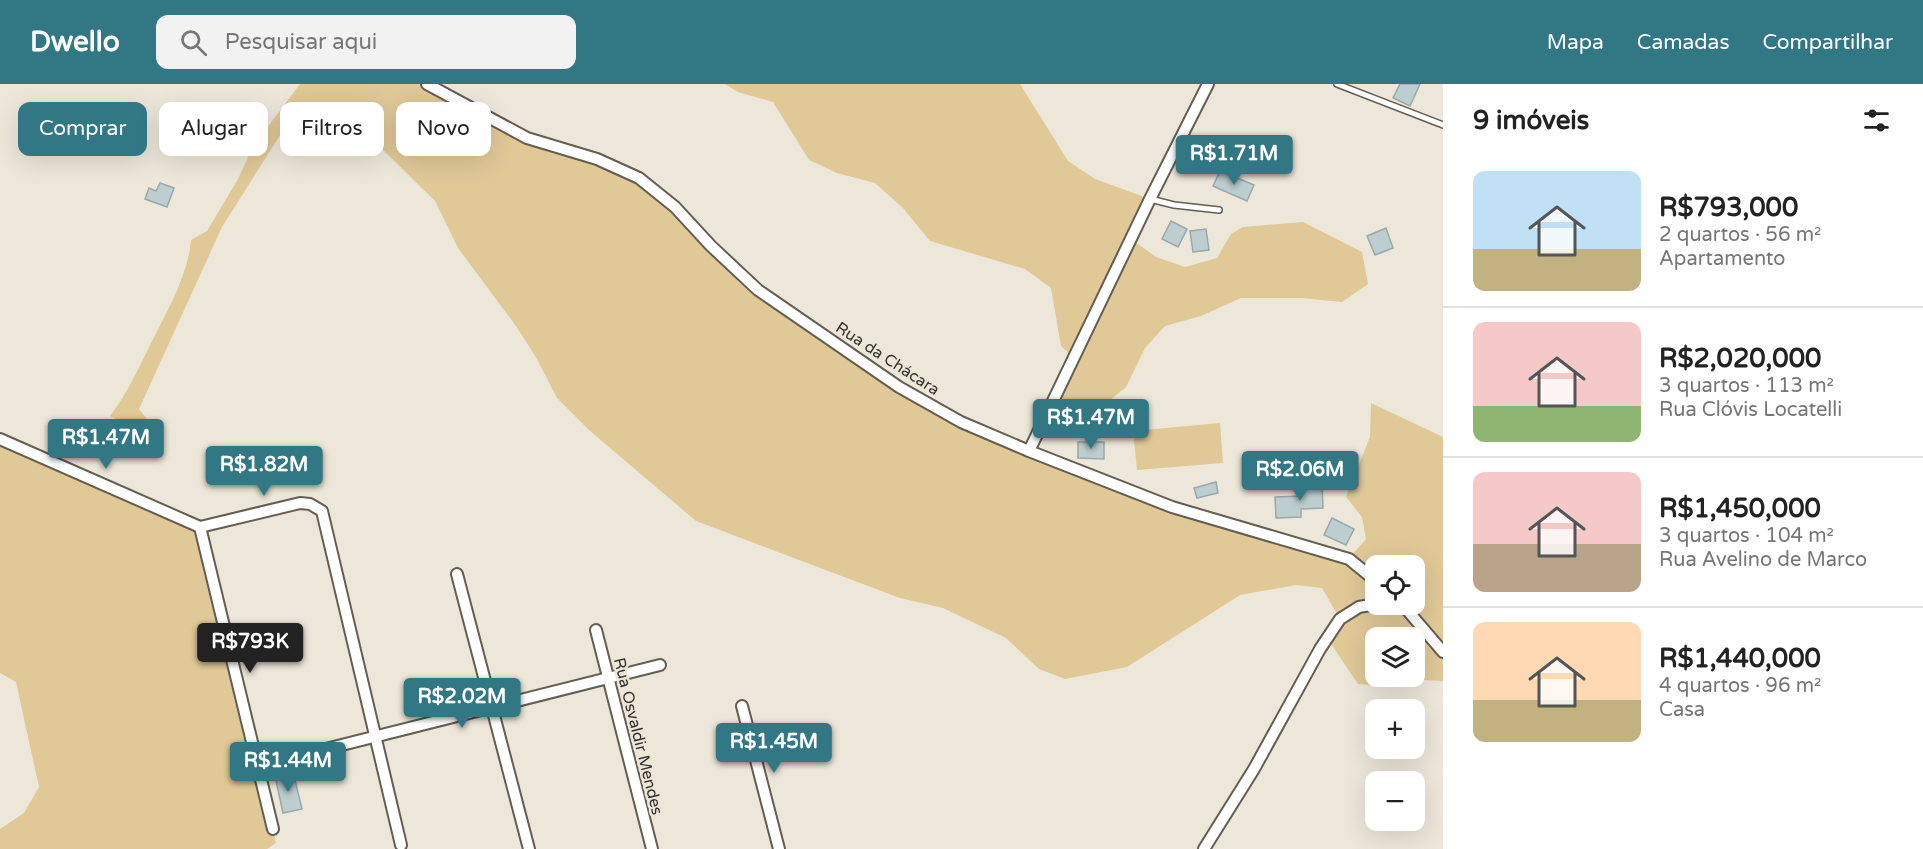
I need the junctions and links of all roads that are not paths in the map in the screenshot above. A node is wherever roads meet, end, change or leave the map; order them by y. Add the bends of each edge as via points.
1 (427, 84) edge
2 (1208, 84) edge
3 (1337, 84) edge
4 (1443, 125) edge
5 (1150, 199) junction
6 (1219, 210) dead end
7 (0, 439) edge
8 (1029, 452) junction
9 (200, 527) junction
10 (1365, 572) edge
11 (458, 574) dead end
12 (1365, 606) edge
13 (1411, 615) edge
14 (596, 630) dead end
15 (1443, 652) edge
16 (660, 665) dead end
17 (608, 678) junction
18 (742, 706) dead end
19 (492, 707) junction
20 (375, 736) junction
21 (258, 766) junction
22 (273, 829) dead end
23 (401, 845) dead end
24 (529, 849) edge
25 (652, 849) edge
26 (779, 849) edge
27 (1204, 849) edge

1 - 8 street, Rua da Chácara via 527,138 597,159 639,178 675,207 758,290 899,387 961,422
2 - 5 street
3 - 4 lane
5 - 6 lane
5 - 8 street
7 - 9 street
8 - 10 street, Rua da Chácara via 1172,507 1350,559
9 - 20 street via 300,503 322,512
9 - 21 street
11 - 19 street
12 - 27 street via 1340,620 1320,649
13 - 15 street
14 - 17 street, Rua Osvaldir Mendes
16 - 17 street
17 - 19 street
17 - 25 street, Rua Osvaldir Mendes
18 - 26 street
19 - 20 street
19 - 24 street
20 - 21 street
20 - 23 street
21 - 22 street

